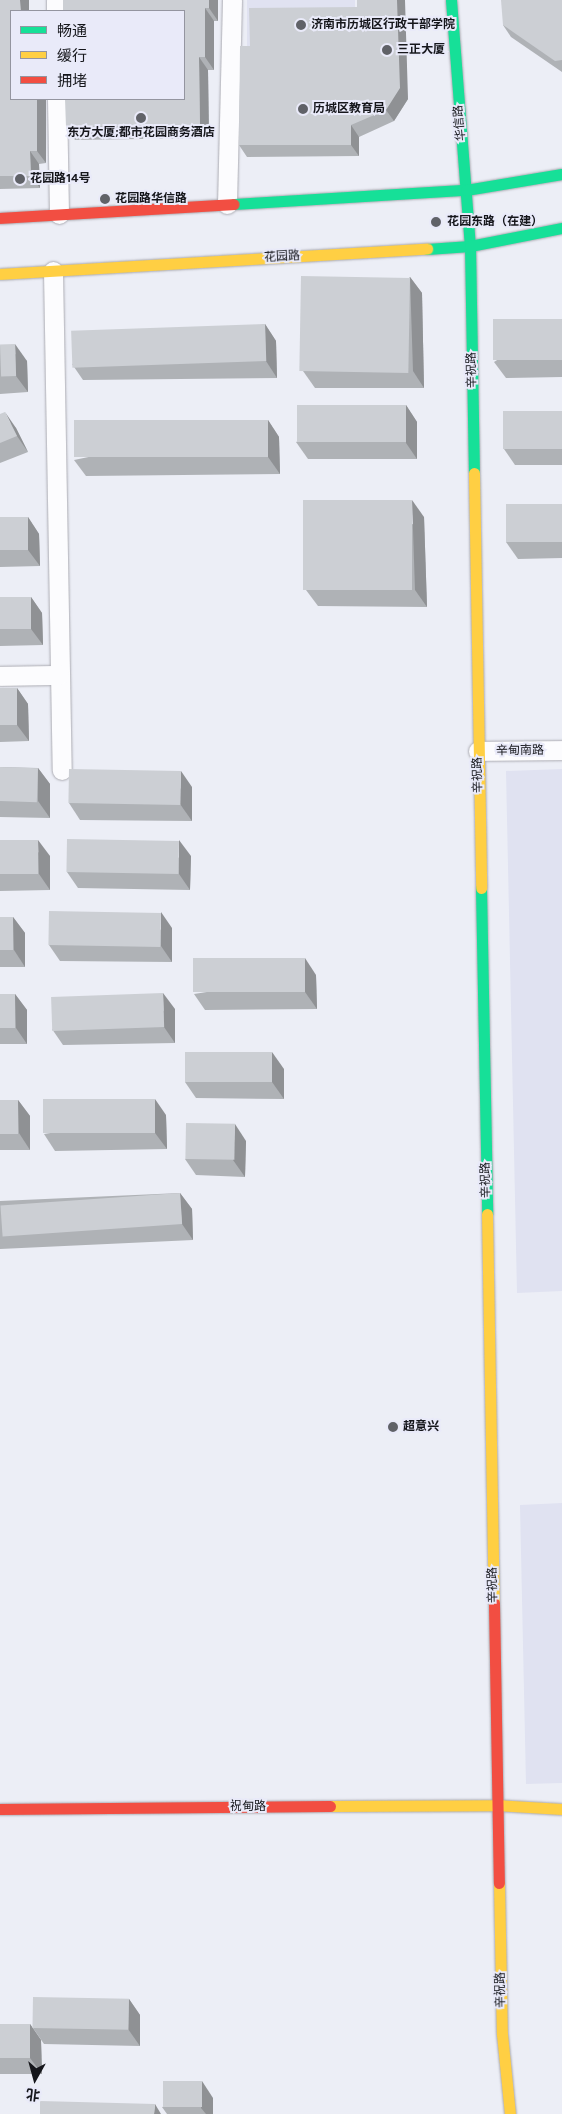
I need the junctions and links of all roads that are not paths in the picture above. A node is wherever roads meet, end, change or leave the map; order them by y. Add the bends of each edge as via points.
1 (232, 0) edge
2 (451, 0) edge
3 (57, 100) edge
4 (562, 174) edge
5 (466, 190) junction
6 (227, 204) junction
7 (59, 214) junction
8 (0, 218) edge
9 (562, 228) edge
10 (470, 246) junction
11 (53, 271) junction
12 (0, 274) edge
13 (59, 675) junction
14 (0, 676) edge
15 (562, 750) edge
16 (478, 751) junction
17 (62, 770) dead end
18 (497, 1805) junction
19 (0, 1809) edge
20 (562, 1809) edge
21 (510, 2114) edge

1 - 6 street
2 - 5 main road, 华信路
3 - 7 street
4 - 5 main road
5 - 6 main road
5 - 10 main road, 华信路
6 - 7 main road
7 - 8 main road
9 - 10 main road, 花园路
10 - 11 main road, 花园路
10 - 16 main road, 辛祝路
11 - 12 main road, 花园路
11 - 13 street
13 - 14 street
13 - 17 street
15 - 16 street, 辛甸南路
16 - 18 main road, 辛祝路
18 - 19 main road, 祝甸路
18 - 20 main road, 祝甸路
18 - 21 main road, 辛祝路 via 502,2034

